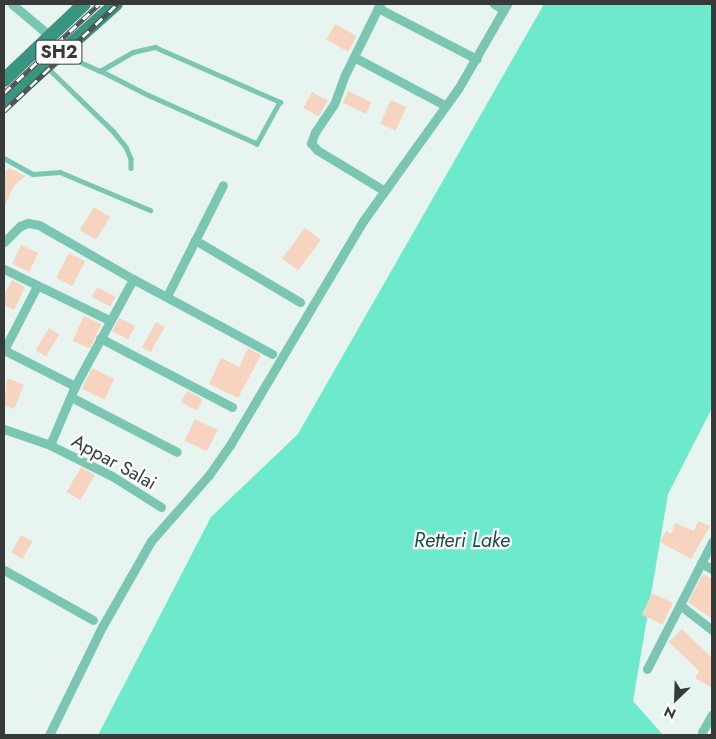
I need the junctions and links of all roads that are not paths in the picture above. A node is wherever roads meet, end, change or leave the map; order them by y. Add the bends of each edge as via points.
1 (12, 4) edge
2 (84, 4) edge
3 (116, 4) edge
4 (494, 4) edge
5 (379, 6) edge
6 (505, 6) edge
7 (50, 36) junction
8 (58, 52) junction
9 (354, 57) junction
10 (477, 59) junction
11 (45, 65) junction
12 (100, 71) junction
13 (4, 80) edge
14 (4, 104) edge
15 (446, 106) junction
16 (4, 158) edge
17 (131, 168) dead end
18 (223, 185) dead end
19 (385, 191) junction
20 (150, 210) dead end
21 (194, 240) junction
22 (4, 242) edge
23 (4, 269) edge
24 (133, 279) junction
25 (37, 286) junction
26 (167, 296) junction
27 (300, 302) dead end
28 (110, 320) junction
29 (100, 338) junction
30 (272, 354) dead end
31 (75, 386) junction
32 (71, 397) junction
33 (232, 408) dead end
34 (4, 429) edge
35 (50, 446) junction
36 (177, 452) dead end
37 (161, 508) dead end
38 (712, 542) edge
39 (701, 563) junction
40 (4, 570) edge
41 (712, 570) edge
42 (680, 606) junction
43 (93, 620) dead end
44 (712, 630) edge
45 (647, 670) dead end
46 (712, 715) edge
47 (702, 732) dead end
48 (49, 735) edge

1 - 7 street
2 - 7 main road, SH2
3 - 8 main road, SH2
4 - 6 street
5 - 9 street
5 - 10 street
6 - 10 street
7 - 13 main road, SH2
8 - 11 main road, SH2
8 - 12 lane
9 - 15 street
9 - 19 street via 334,104 314,132 311,143 317,150
10 - 15 street
11 - 14 main road, SH2
11 - 17 lane via 113,131 126,147
12 - 12 lane via 133,52 155,48 280,102 257,144
15 - 19 street
16 - 20 lane via 33,174 60,172
18 - 21 street
19 - 48 street via 317,296 230,446 210,475 147,547 102,627
21 - 26 street
21 - 27 street
22 - 24 street via 20,226 28,223 39,225
23 - 25 street
24 - 26 street
24 - 28 street
25 - 28 street
25 - 31 street via 4,350
26 - 30 street
28 - 29 street
29 - 31 street
29 - 33 street
31 - 32 street
32 - 35 street
32 - 36 street
34 - 35 street, Appar Salai
35 - 37 street, Appar Salai via 112,476
38 - 39 street
39 - 41 street
39 - 42 street
40 - 43 street
42 - 44 street
42 - 45 street
46 - 47 street

